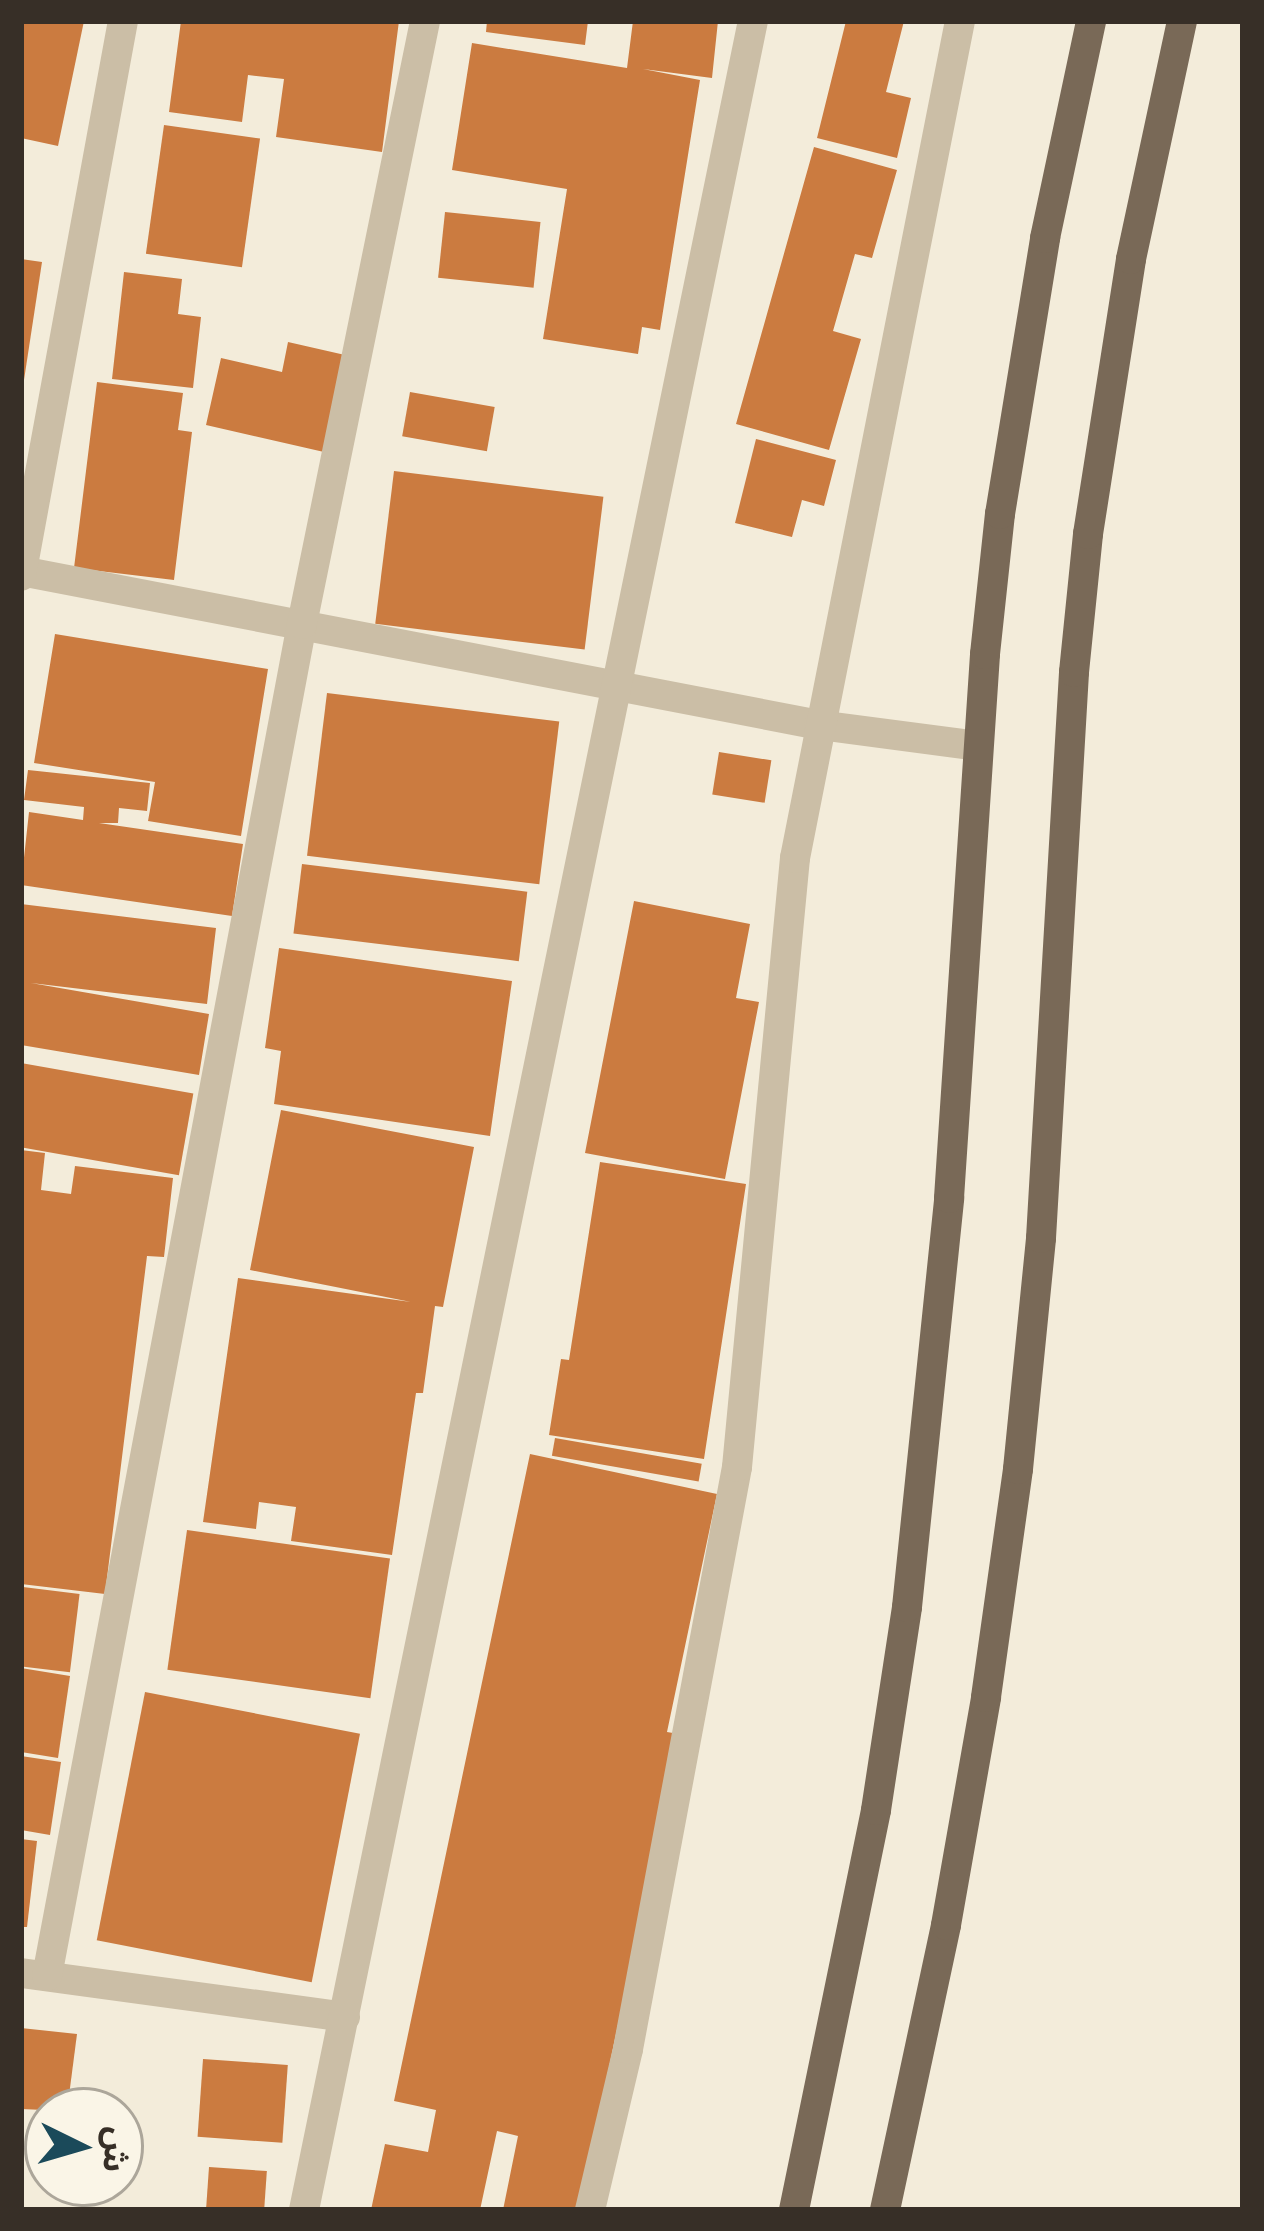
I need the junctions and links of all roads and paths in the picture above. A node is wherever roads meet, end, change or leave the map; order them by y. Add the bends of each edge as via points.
1 (123, 21) edge
2 (425, 21) edge
3 (753, 21) edge
4 (960, 21) edge
5 (1091, 21) edge
6 (1182, 21) edge
7 (21, 573) edge
8 (302, 624) junction
9 (615, 682) junction
10 (820, 725) junction
11 (978, 746) junction
12 (34, 1974) edge
13 (345, 2018) junction
14 (304, 2210) edge
15 (590, 2210) edge
16 (794, 2210) edge
17 (885, 2210) edge

1 - 7 street
2 - 8 street
3 - 9 street
4 - 10 street
5 - 11 main road via 1019,375
6 - 17 main road via 1131,259 1088,534 1018,1468 946,1925
7 - 8 street
8 - 9 street
8 - 12 street
9 - 10 street
9 - 13 street
10 - 11 street
10 - 15 street via 795,858 737,1467 628,2049
11 - 16 main road via 947,1221 907,1606 859,1900
12 - 13 street
13 - 14 street

